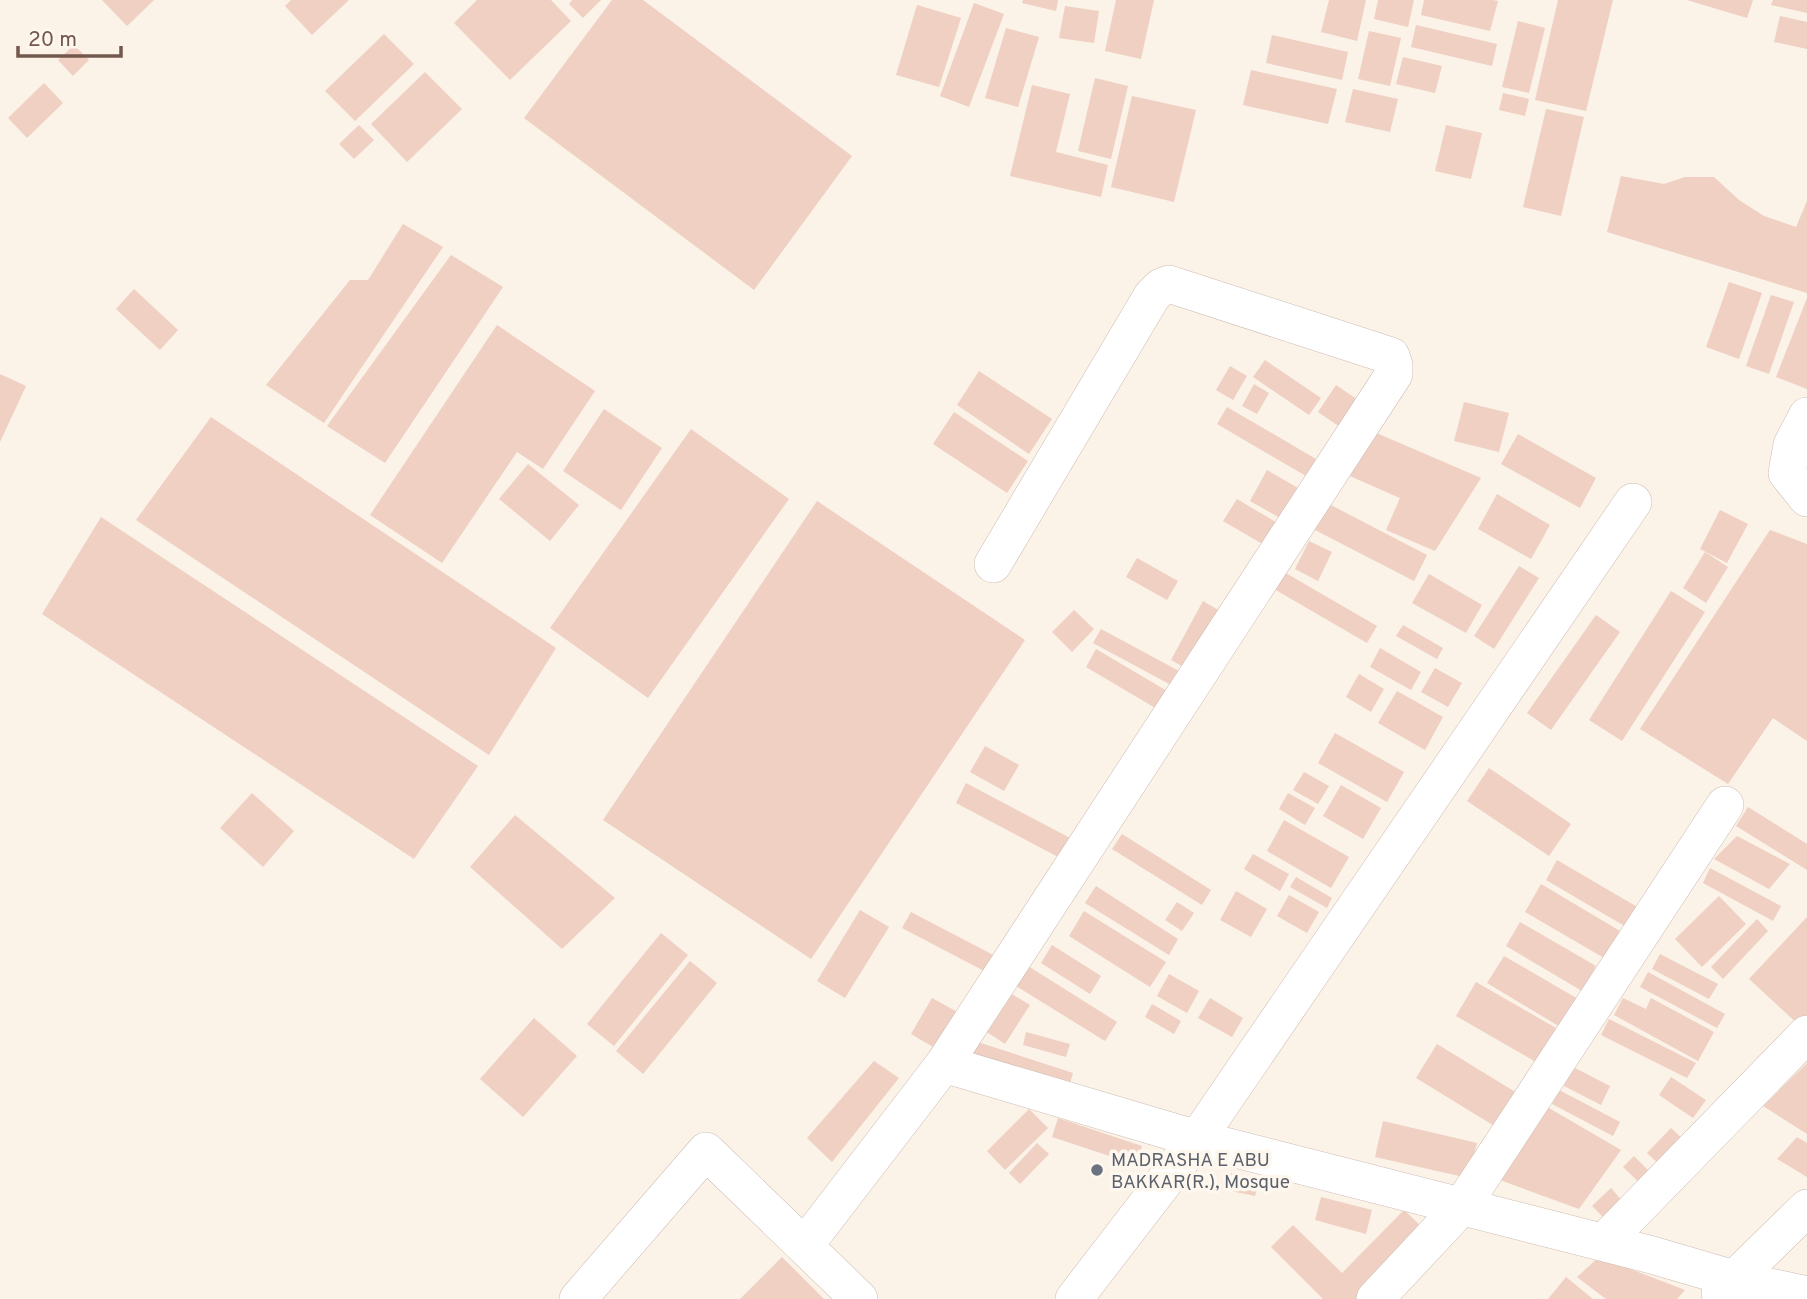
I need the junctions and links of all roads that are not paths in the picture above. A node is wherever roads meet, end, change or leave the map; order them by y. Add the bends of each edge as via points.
1 (1807, 416) edge
2 (1807, 498) edge
3 (1633, 502) dead end
4 (993, 564) dead end
5 (1725, 805) dead end
6 (1807, 1034) edge
7 (944, 1064) junction
8 (1197, 1139) junction
9 (1462, 1206) junction
10 (1807, 1208) edge
11 (1604, 1242) junction
12 (804, 1245) junction
13 (1724, 1289) edge
14 (1807, 1296) edge
15 (578, 1299) edge
16 (859, 1299) edge
17 (1074, 1299) edge
18 (1375, 1299) edge

1 - 2 street via 1792,445 1787,473
3 - 8 street
4 - 7 street via 1152,296 1168,284 1391,356 1394,374
5 - 9 street
6 - 11 street
7 - 8 street
7 - 12 street
8 - 9 street
8 - 17 street
9 - 11 street
9 - 18 street
10 - 13 street
11 - 13 street
12 - 15 street via 706,1152
12 - 16 street
13 - 14 street

